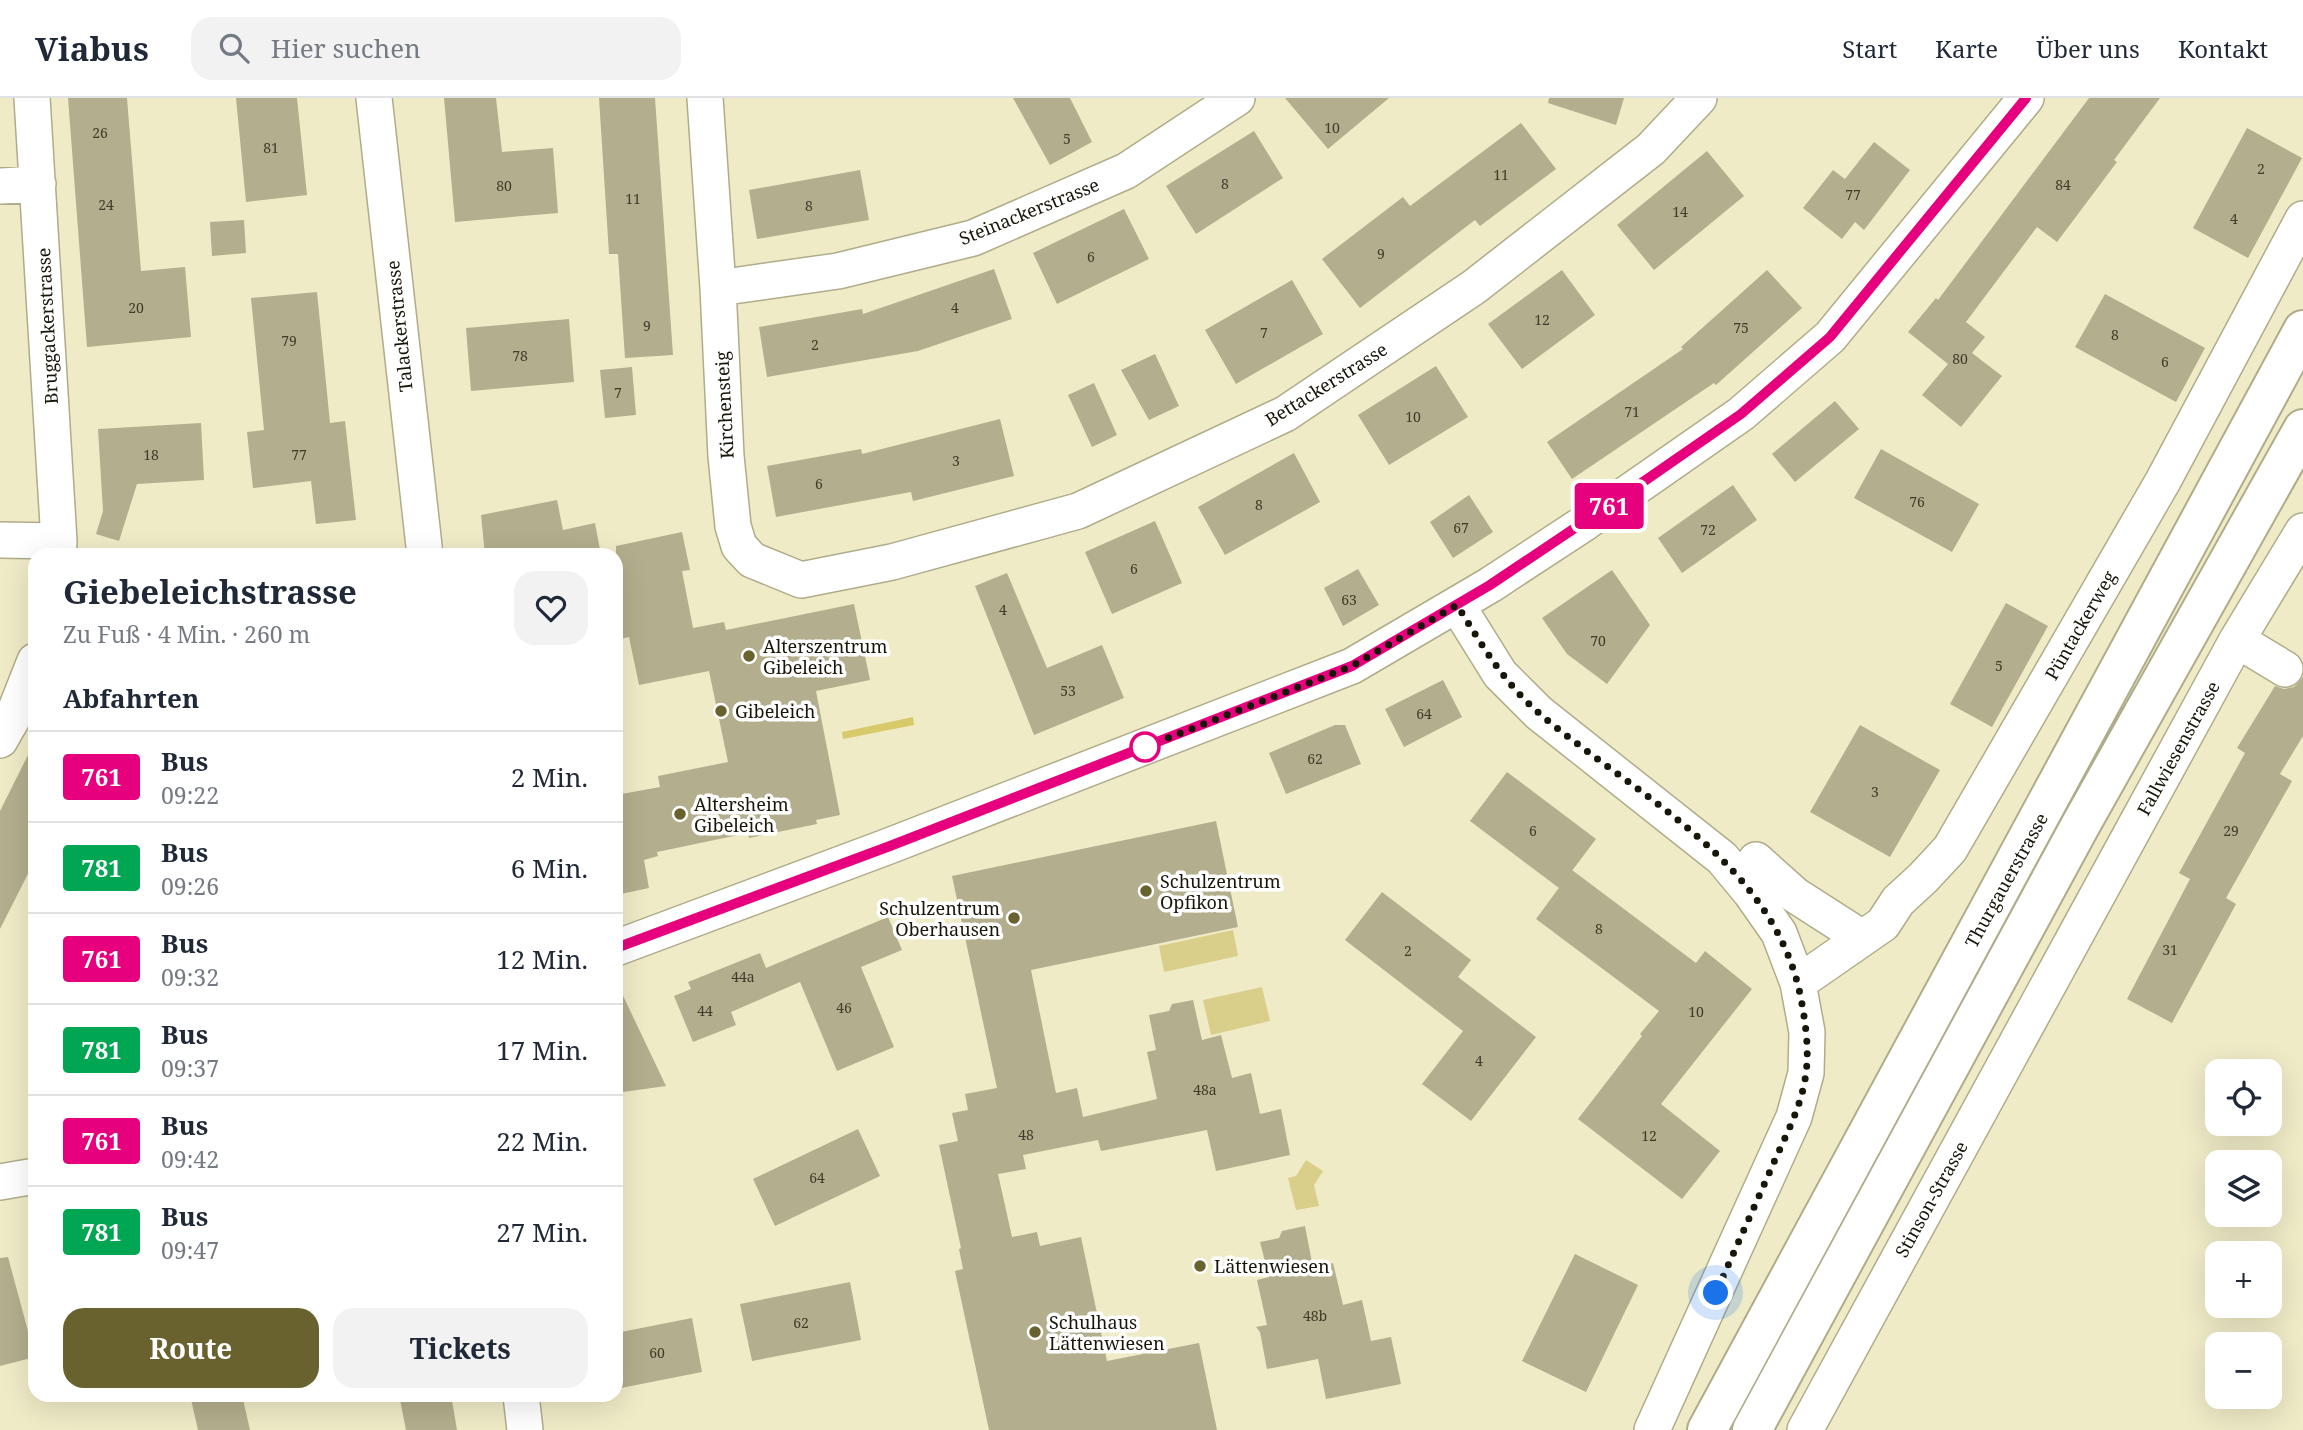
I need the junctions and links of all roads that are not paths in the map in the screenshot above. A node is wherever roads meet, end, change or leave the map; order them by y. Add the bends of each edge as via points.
1 (32, 98) edge
2 (374, 98) edge
3 (705, 98) edge
4 (1237, 98) edge
5 (1699, 98) edge
6 (2026, 98) edge
7 (38, 184) junction
8 (0, 186) edge
9 (2303, 219) edge
10 (718, 288) junction
11 (2303, 330) edge
12 (2303, 429) edge
13 (2303, 531) edge
14 (0, 540) edge
15 (58, 548) edge
16 (424, 548) edge
17 (892, 562) joint
18 (1457, 605) junction
19 (2237, 640) junction
20 (2286, 669) dead end
21 (28, 679) edge
22 (0, 740) edge
23 (1756, 860) dead end
24 (1862, 938) junction
25 (623, 944) edge
26 (2057, 968) joint
27 (1798, 983) junction
28 (28, 1177) edge
29 (0, 1182) edge
30 (522, 1402) edge
31 (525, 1430) edge
32 (1652, 1430) edge
33 (1707, 1430) edge
34 (1752, 1430) edge
35 (1805, 1430) edge

1 - 7 street, Bruggackerstrasse
2 - 16 street, Talackerstrasse
3 - 10 street, Kirchensteig
4 - 10 street, Steinackerstrasse via 1126,171 973,238 838,271
5 - 17 street, Bettackerstrasse via 1651,149 1474,288 1285,414 1077,511
6 - 18 street via 1830,337 1804,361 1741,414
7 - 8 street
7 - 15 street, Bruggackerstrasse
9 - 24 street, Püntackerweg via 2150,503 1950,849 1898,901 1883,924
10 - 17 street, Kirchensteig via 726,456 739,546 752,560 801,580
11 - 33 main road, Thurgauerstrasse
12 - 34 main road via 2080,826
13 - 19 street, Fallwiesenstrasse
14 - 15 street
18 - 25 street via 1352,666
18 - 27 street via 1500,674 1539,713 1722,858 1779,933
19 - 20 street
19 - 26 street, Fallwiesenstrasse
21 - 22 street
23 - 24 street via 1795,895
24 - 27 street, Püntackerweg
26 - 35 street, Stinson-Strasse
27 - 32 street via 1807,1032 1806,1073 1794,1117
28 - 29 street
30 - 31 street

